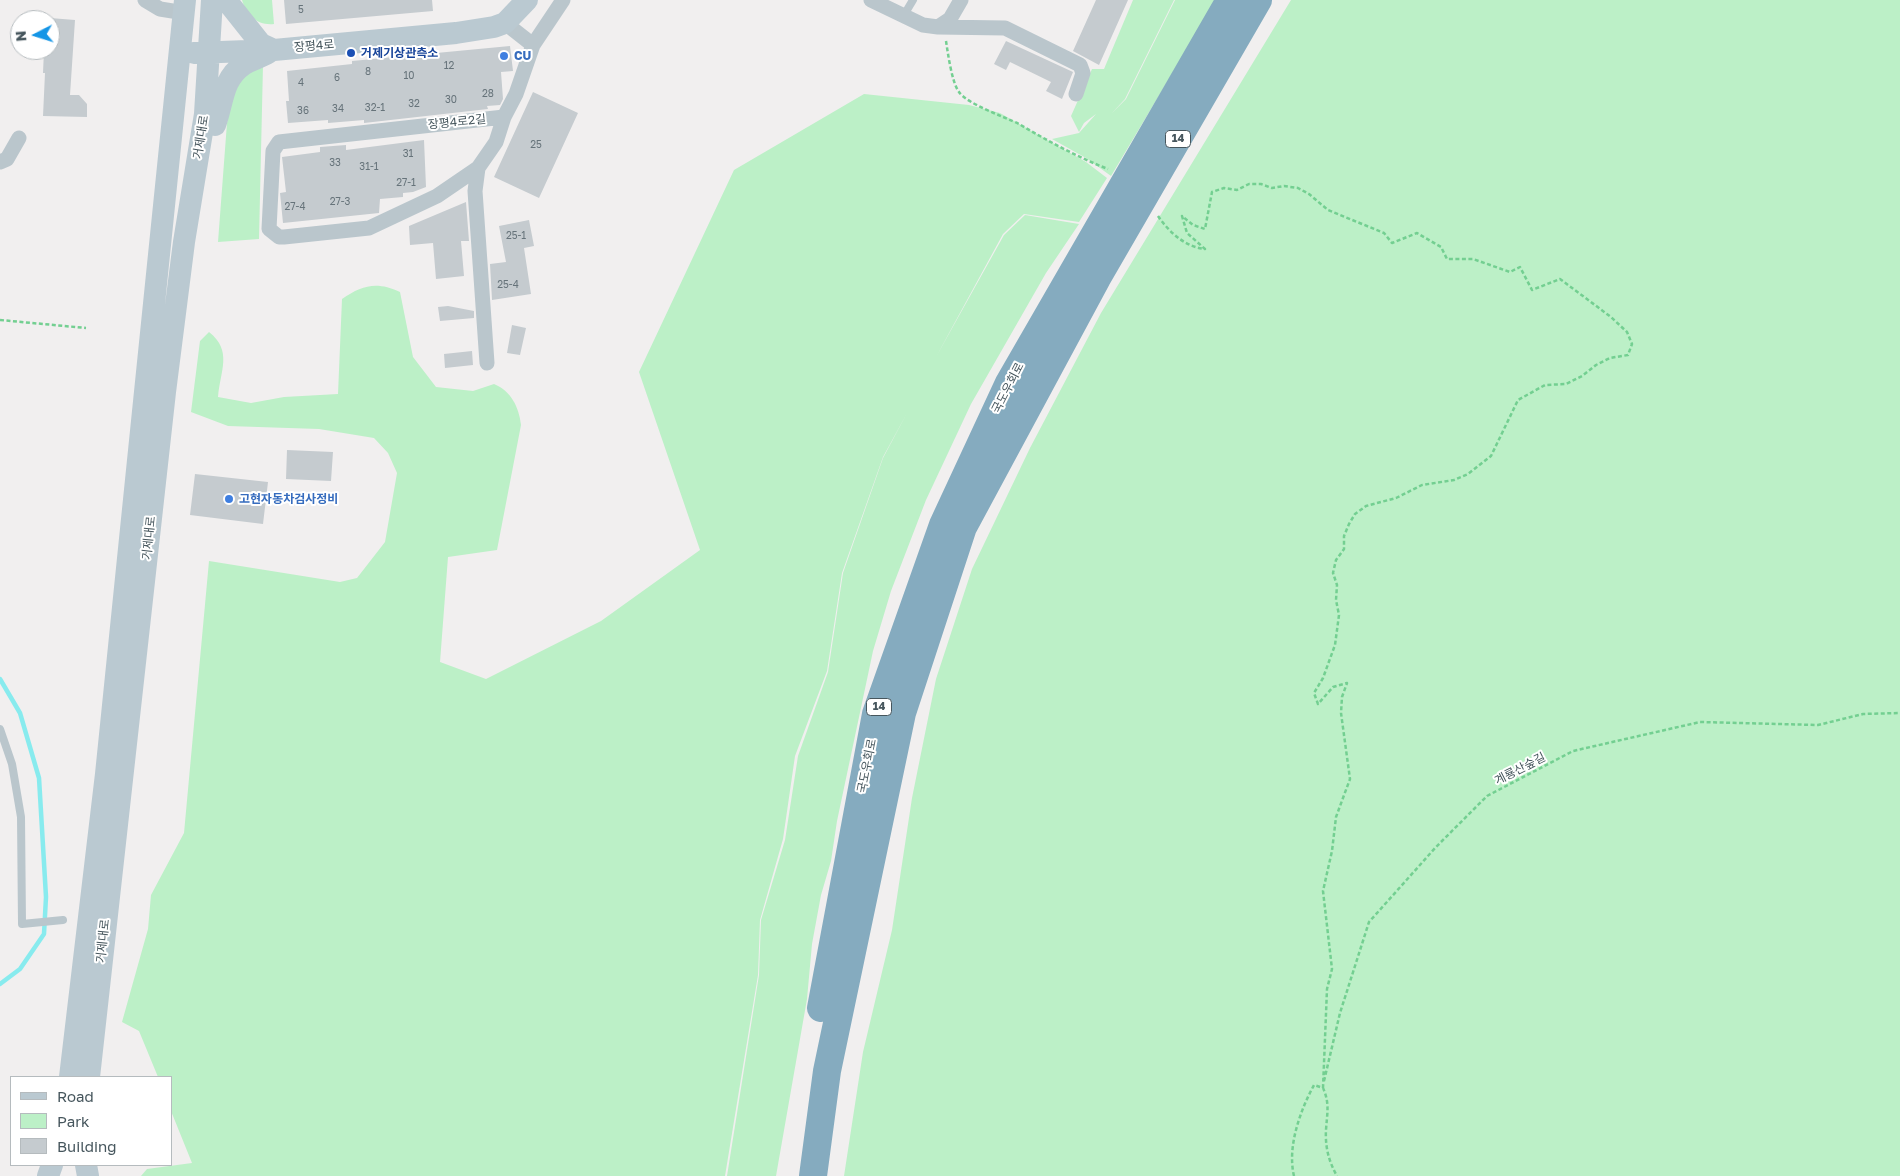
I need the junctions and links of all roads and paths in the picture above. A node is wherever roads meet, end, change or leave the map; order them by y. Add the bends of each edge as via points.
1 (145, 0) edge
2 (212, 0) edge
3 (226, 0) edge
4 (527, 0) edge
5 (563, 0) edge
6 (871, 0) edge
7 (913, 0) edge
8 (961, 0) edge
9 (1230, 0) edge
10 (1258, 0) edge
11 (185, 6) edge
12 (904, 15) junction
13 (504, 23) junction
14 (938, 27) junction
15 (533, 45) junction
16 (274, 50) junction
17 (181, 52) junction
18 (209, 53) junction
19 (1076, 94) dead end
20 (504, 117) junction
21 (19, 138) dead end
22 (199, 154) junction
23 (0, 162) edge
24 (478, 168) junction
25 (1137, 184) junction
26 (1085, 276) junction
27 (0, 320) edge
28 (86, 328) dead end
29 (487, 363) dead end
30 (1900, 713) edge
31 (0, 728) edge
32 (63, 920) dead end
33 (70, 1076) edge
34 (89, 1076) edge
35 (1323, 1088) junction
36 (794, 1176) edge
37 (813, 1176) edge
38 (1294, 1176) edge
39 (1337, 1176) edge

1 - 11 street via 160,9
2 - 18 main road, 거제대로
3 - 16 main road via 261,44
4 - 13 main road
5 - 15 street, 장평4로2길
6 - 12 street
7 - 12 lane
8 - 14 street via 950,19
9 - 25 highway, 14
10 - 25 highway, 14
11 - 17 main road, 거제대로
12 - 14 street via 923,25
13 - 15 street
13 - 16 main road, 장평4로 via 456,33
14 - 19 street via 1005,28 1080,65 1083,73
14 - 25 path via 946,41 952,80 960,94 1038,137
15 - 20 street, 장평4로2길 via 516,94
16 - 18 main road, 장평4로
16 - 22 main road via 243,65 232,76 224,90 206,146
17 - 18 main road, 장평4로
17 - 33 main road, 거제대로 via 106,774
18 - 22 main road, 거제대로
20 - 24 street via 496,142
20 - 24 street, 장평4로2길 via 279,142 272,151 269,229 279,237 369,228 437,196
21 - 23 street via 7,158
22 - 34 main road, 거제대로 via 165,392
24 - 29 street via 475,192
25 - 26 highway, 14
25 - 35 path via 1165,226 1193,248 1205,249 1187,232 1182,216 1205,229 1212,192 1224,188 1238,190 1250,184 1298,188 1328,210 1384,234 1392,243 1417,234 1441,247 1447,259 1473,259 1510,272 1520,267 1532,290 1560,279 1611,317 1626,332 1632,344 1628,355 1610,358 1566,384 1545,386 1518,400 1491,456 1468,474 1454,480 1422,485 1396,498 1366,506 1348,524 1344,548 1333,573 1339,615 1335,645 1314,693 1318,704 1333,687 1347,683 1341,713 1350,779 1336,817 1323,891 1332,969 1327,989
26 - 36 highway, 국도우회로 / 14 via 1009,383 943,525 876,714 814,1047
26 - 37 highway, 국도우회로 / 14 via 963,527 902,712 827,1071
27 - 28 path
30 - 35 path, 계룡산숲길 via 1863,714 1818,725 1700,722 1573,751 1487,796 1369,922 1340,1013
31 - 32 lane via 12,764 21,817 22,924
35 - 38 path via 1314,1086 1300,1119 1292,1146
35 - 39 path via 1329,1110 1326,1131 1328,1161

